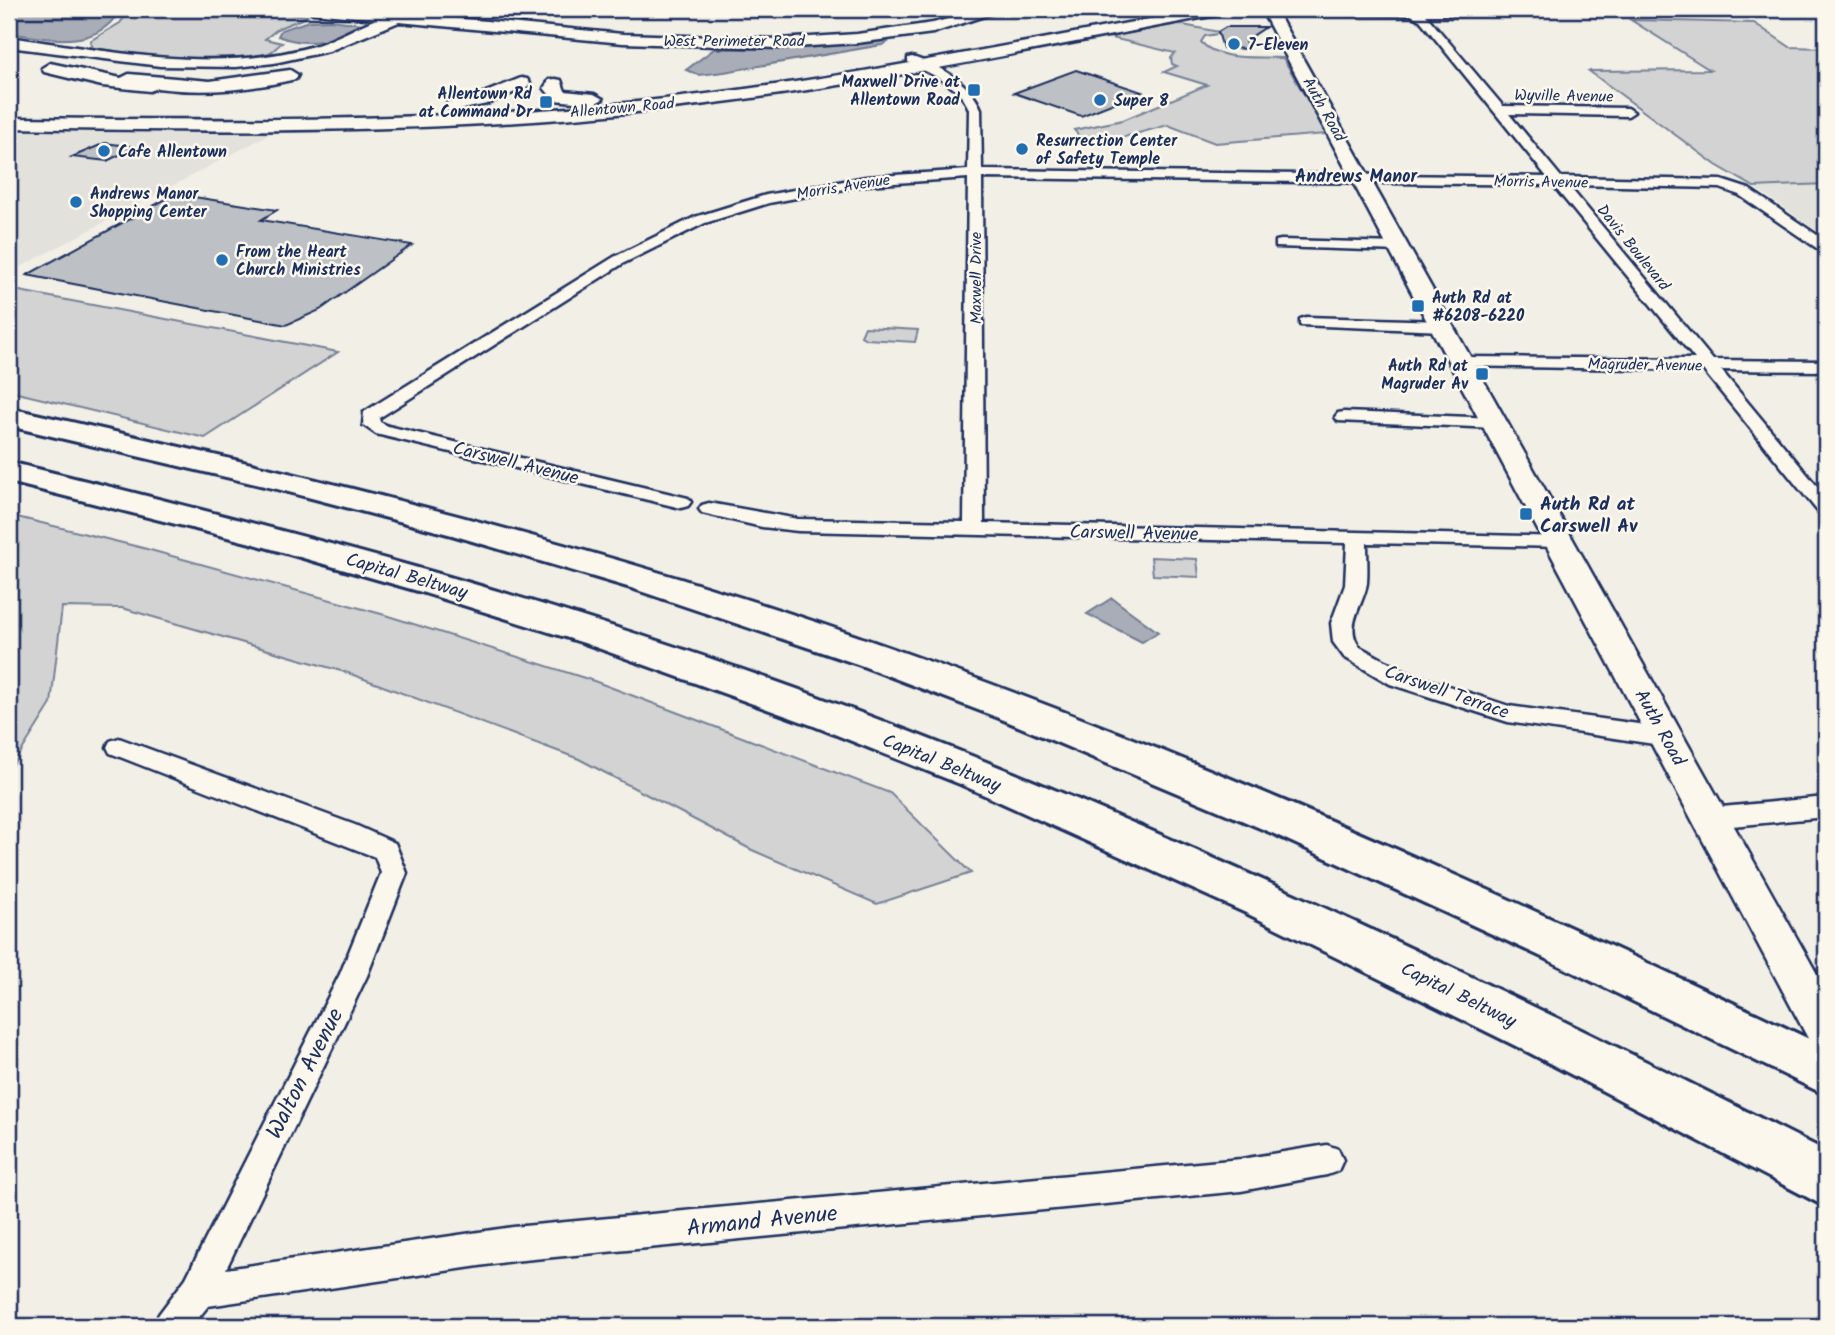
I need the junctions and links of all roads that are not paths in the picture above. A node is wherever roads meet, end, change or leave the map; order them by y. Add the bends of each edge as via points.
1 (313, 9) edge
2 (999, 9) edge
3 (1191, 9) edge
4 (1227, 9) edge
5 (1269, 10) edge
6 (1413, 12) junction
7 (1462, 12) dead end
8 (407, 13) edge
9 (897, 15) dead end
10 (449, 21) junction
11 (383, 32) junction
12 (878, 35) junction
13 (9, 42) edge
14 (198, 63) junction
15 (917, 63) junction
16 (42, 67) dead end
17 (521, 83) dead end
18 (555, 83) dead end
19 (174, 86) junction
20 (702, 91) junction
21 (1499, 110) junction
22 (1628, 112) dead end
23 (423, 113) junction
24 (9, 114) edge
25 (9, 123) edge
26 (975, 174) junction
27 (1363, 179) junction
28 (1557, 181) junction
29 (1281, 244) dead end
30 (1400, 247) junction
31 (1826, 247) edge
32 (1306, 322) dead end
33 (1443, 326) junction
34 (1463, 362) junction
35 (1708, 365) junction
36 (1826, 366) edge
37 (378, 409) joint
38 (1344, 417) dead end
39 (9, 418) edge
40 (1496, 423) junction
41 (9, 472) edge
42 (681, 502) dead end
43 (709, 509) dead end
44 (1826, 509) edge
45 (974, 528) junction
46 (1357, 537) junction
47 (1560, 541) junction
48 (1667, 737) junction
49 (119, 747) dead end
50 (1826, 807) edge
51 (1711, 818) junction
52 (1826, 1030) edge
53 (1826, 1072) edge
54 (1327, 1160) dead end
55 (1826, 1180) edge
56 (198, 1290) junction
57 (171, 1326) edge

1 - 8 main road
2 - 12 main road, West Perimeter Road via 930,29
3 - 15 main road, Allentown Road
4 - 15 main road, Allentown Road
5 - 6 street
5 - 27 main road, Auth Road
6 - 7 street
6 - 21 street, Davis Boulevard via 1424,18
8 - 10 main road
8 - 11 main road
8 - 14 main road via 311,52
9 - 12 main road
10 - 11 main road
10 - 12 main road, West Perimeter Road via 725,44
11 - 19 main road via 296,74 241,85
13 - 14 main road via 131,61
14 - 19 main road via 214,69 216,76
15 - 20 main road, Allentown Road
15 - 25 main road, Allentown Road via 731,96 518,116 290,124
15 - 26 street, Maxwell Drive via 973,101
16 - 19 main road via 102,81
17 - 23 main road via 481,100
18 - 20 main road via 559,96 578,100
20 - 23 main road, Allentown Road via 556,107
21 - 22 street, Wyville Avenue
21 - 28 street, Davis Boulevard
23 - 24 main road, Allentown Road
26 - 27 street, Morris Avenue
26 - 37 street, Morris Avenue via 837,185 766,199 700,220 600,271
26 - 45 street, Maxwell Drive
27 - 28 street, Morris Avenue
27 - 30 main road, Auth Road
28 - 31 street, Morris Avenue via 1721,184 1744,192
28 - 35 street, Davis Boulevard
29 - 30 street
30 - 33 main road, Auth Road
32 - 33 street
33 - 34 main road, Auth Road
34 - 35 street, Magruder Avenue
34 - 40 main road, Auth Road
35 - 36 street, Magruder Avenue
35 - 44 street, Davis Boulevard
37 - 42 street, Carswell Avenue via 369,421 382,430
38 - 40 street
39 - 53 highway via 280,480 498,537 736,609 868,655 1144,760 1308,830
40 - 47 main road, Auth Road
41 - 55 highway, Capital Beltway via 457,589 822,713 1270,902
43 - 45 street, Carswell Avenue via 773,523
45 - 46 street, Carswell Avenue
46 - 47 street, Carswell Avenue
46 - 48 street, Carswell Terrace via 1356,585 1342,623 1344,642 1352,652 1398,678 1508,714
47 - 48 main road, Auth Road
48 - 51 main road, Auth Road
49 - 56 street, Walton Avenue via 386,850 394,873 353,976
50 - 51 street
51 - 52 main road, Auth Road
54 - 56 street, Armand Avenue via 1241,1175 513,1244
56 - 57 street, Walton Avenue

